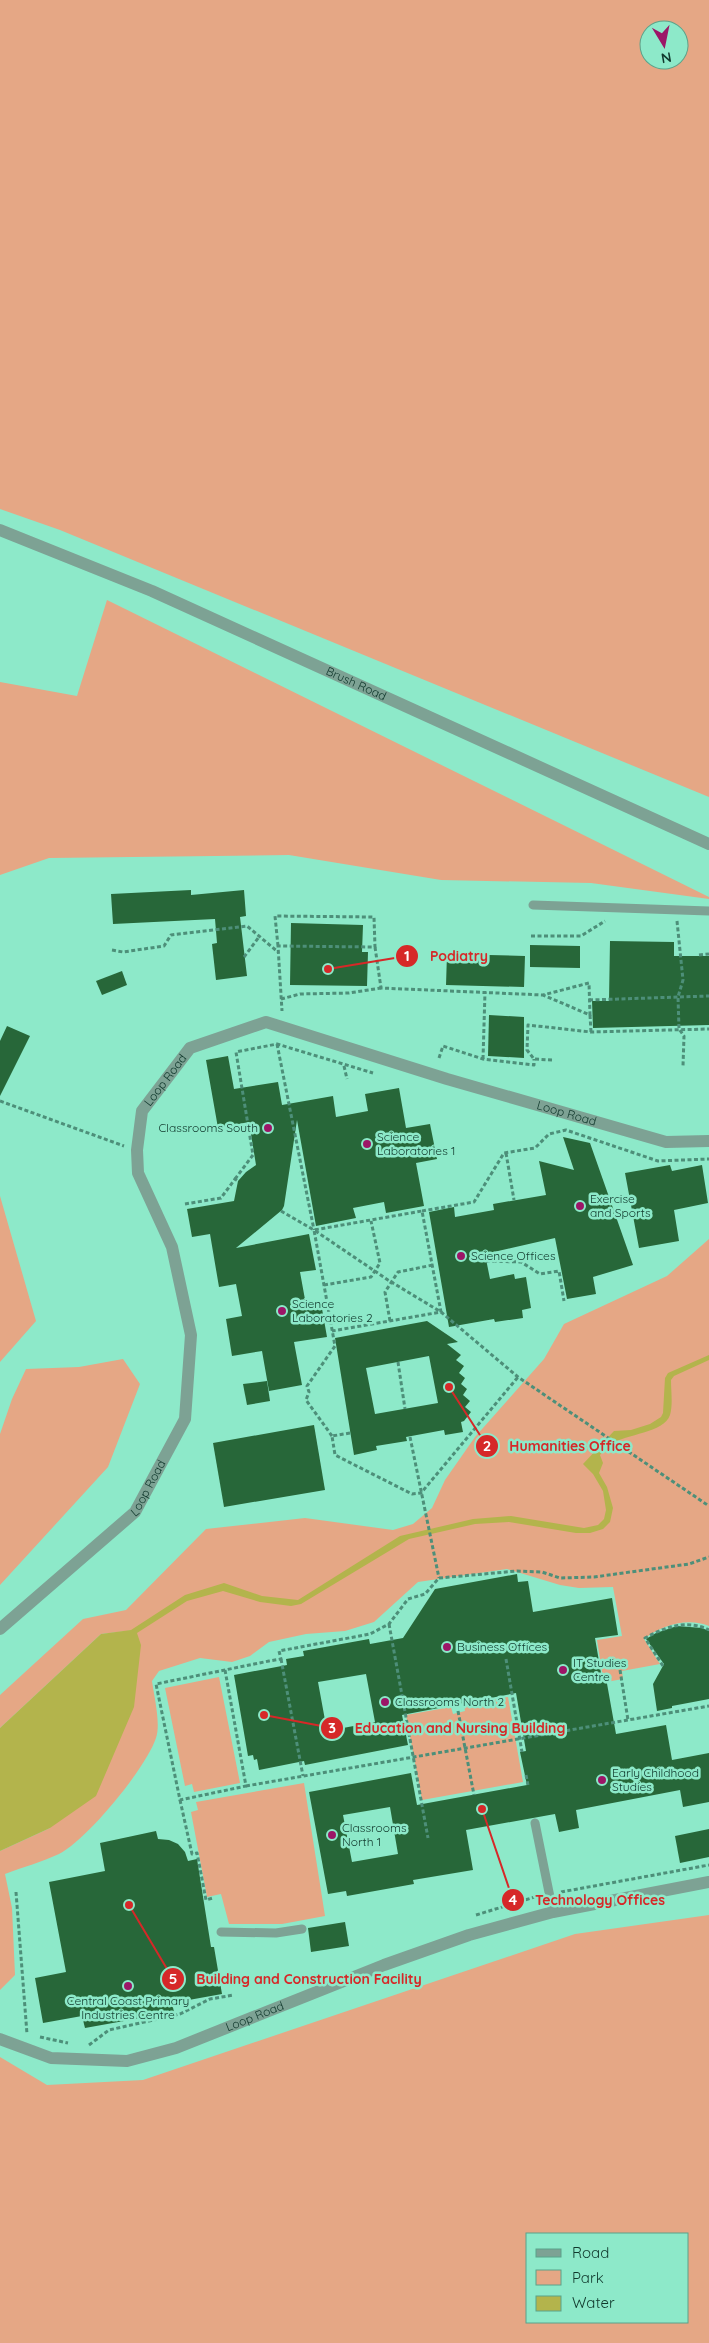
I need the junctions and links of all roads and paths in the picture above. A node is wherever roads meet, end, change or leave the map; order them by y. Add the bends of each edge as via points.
1 (0, 530) edge
2 (709, 844) edge
3 (533, 905) dead end
4 (624, 908) junction
5 (676, 910) junction
6 (709, 911) edge
7 (530, 936) dead end
8 (259, 937) junction
9 (278, 946) junction
10 (374, 947) junction
11 (112, 950) dead end
12 (278, 953) junction
13 (699, 954) dead end
14 (709, 954) edge
15 (244, 957) dead end
16 (381, 988) junction
17 (485, 992) junction
18 (543, 995) junction
19 (709, 996) edge
20 (678, 997) junction
21 (281, 999) junction
22 (589, 1000) junction
23 (282, 1012) dead end
24 (590, 1015) junction
25 (679, 1029) junction
26 (709, 1029) edge
27 (591, 1032) junction
28 (439, 1058) dead end
29 (483, 1059) junction
30 (534, 1059) junction
31 (552, 1060) dead end
32 (344, 1066) dead end
33 (683, 1066) dead end
34 (347, 1079) dead end
35 (0, 1101) edge
36 (709, 1141) edge
37 (137, 1150) junction
38 (506, 1153) junction
39 (709, 1160) edge
40 (514, 1200) dead end
41 (185, 1204) dead end
42 (281, 1211) dead end
43 (422, 1211) junction
44 (371, 1221) junction
45 (314, 1230) junction
46 (486, 1261) dead end
47 (434, 1265) junction
48 (375, 1271) junction
49 (392, 1282) junction
50 (324, 1285) junction
51 (564, 1301) dead end
52 (441, 1312) junction
53 (390, 1321) junction
54 (332, 1331) junction
55 (398, 1362) dead end
56 (518, 1377) junction
57 (406, 1409) dead end
58 (350, 1434) dead end
59 (332, 1436) junction
60 (410, 1437) dead end
61 (421, 1493) junction
62 (709, 1506) edge
63 (709, 1557) edge
64 (439, 1578) junction
65 (389, 1624) junction
66 (0, 1629) edge
67 (709, 1630) edge
68 (280, 1659) junction
69 (506, 1659) dead end
70 (599, 1662) dead end
71 (663, 1666) dead end
72 (225, 1670) junction
73 (673, 1706) dead end
74 (709, 1706) edge
75 (458, 1711) dead end
76 (674, 1712) junction
77 (628, 1720) junction
78 (519, 1739) junction
79 (465, 1748) junction
80 (522, 1752) dead end
81 (413, 1758) junction
82 (526, 1775) dead end
83 (303, 1776) junction
84 (528, 1785) dead end
85 (246, 1786) junction
86 (474, 1794) dead end
87 (180, 1800) junction
88 (535, 1823) dead end
89 (428, 1838) dead end
90 (709, 1865) edge
91 (709, 1882) edge
92 (16, 1892) dead end
93 (550, 1894) junction
94 (214, 1898) dead end
95 (553, 1912) junction
96 (476, 1914) dead end
97 (302, 1929) dead end
98 (221, 1932) dead end
99 (234, 1995) dead end
100 (18, 2030) dead end
101 (27, 2035) junction
102 (0, 2039) edge
103 (70, 2043) dead end
104 (87, 2046) dead end

1 - 2 street, Brush Road via 152,591
3 - 4 lane
4 - 5 lane
4 - 7 path via 581,936
5 - 6 lane
5 - 20 path via 684,980
8 - 11 path via 247,926 171,935 164,946 123,952
8 - 12 path
8 - 15 path
9 - 10 path
9 - 10 path via 275,916 374,917
9 - 12 path
10 - 16 path
12 - 21 path
13 - 14 path
16 - 17 path
16 - 21 path via 349,993 300,994
17 - 18 path
17 - 29 path
18 - 22 path via 589,983
18 - 24 path
19 - 20 path
20 - 22 path
20 - 25 path
21 - 23 path
22 - 24 path
24 - 27 path
25 - 26 path
25 - 27 path
25 - 33 path via 684,1036
27 - 30 path via 528,1025 527,1050
28 - 29 path via 443,1046
29 - 30 path via 534,1065
30 - 31 path
32 - 34 path
35 - 37 path
36 - 37 street, Loop Road via 666,1142 476,1088 266,1022 190,1048 142,1111
37 - 66 street, Loop Road via 138,1173 172,1247 191,1335 185,1419 135,1512
38 - 39 path via 535,1148 549,1134 566,1130 658,1161
38 - 40 path
38 - 43 path via 474,1202
41 - 45 path via 221,1198 253,1155 236,1052 278,1044
42 - 45 path
43 - 44 path
43 - 47 path
44 - 45 path
44 - 48 path via 380,1263
45 - 48 path
45 - 50 path
46 - 51 path via 521,1262 540,1274 559,1271
47 - 49 path via 398,1272
47 - 52 path
48 - 49 path
48 - 50 path via 371,1277
49 - 52 path
49 - 53 path via 385,1292
50 - 54 path
52 - 53 path
52 - 56 path
53 - 54 path
54 - 59 path via 335,1346 307,1386 306,1400
55 - 57 path
56 - 61 path
56 - 62 path
58 - 59 path
59 - 61 path via 336,1455 412,1494
60 - 61 path
61 - 64 path
63 - 64 path via 690,1564 594,1577 560,1578 542,1572 517,1571
64 - 65 path via 425,1594 408,1599
65 - 68 path via 370,1634 279,1651
65 - 81 path
67 - 71 path via 677,1625 645,1638
68 - 72 path
68 - 83 path
69 - 78 path
70 - 77 path via 612,1660 620,1670
72 - 85 path
72 - 87 path via 156,1684
73 - 76 path
74 - 76 path
75 - 79 path
76 - 77 path
77 - 78 path
78 - 79 path
78 - 80 path
79 - 81 path
79 - 86 path
81 - 83 path
81 - 89 path
82 - 84 path
83 - 85 path
85 - 87 path
87 - 94 path via 192,1854 197,1853 206,1900
88 - 93 lane
90 - 93 path
91 - 95 street, Loop Road
92 - 101 path
93 - 95 lane
93 - 96 path
95 - 102 street, Loop Road via 469,1935 384,1965 176,2048 127,2061 51,2058
97 - 98 lane via 276,1933
99 - 104 path via 210,1999 180,2014 109,2030
100 - 101 path
101 - 103 path

